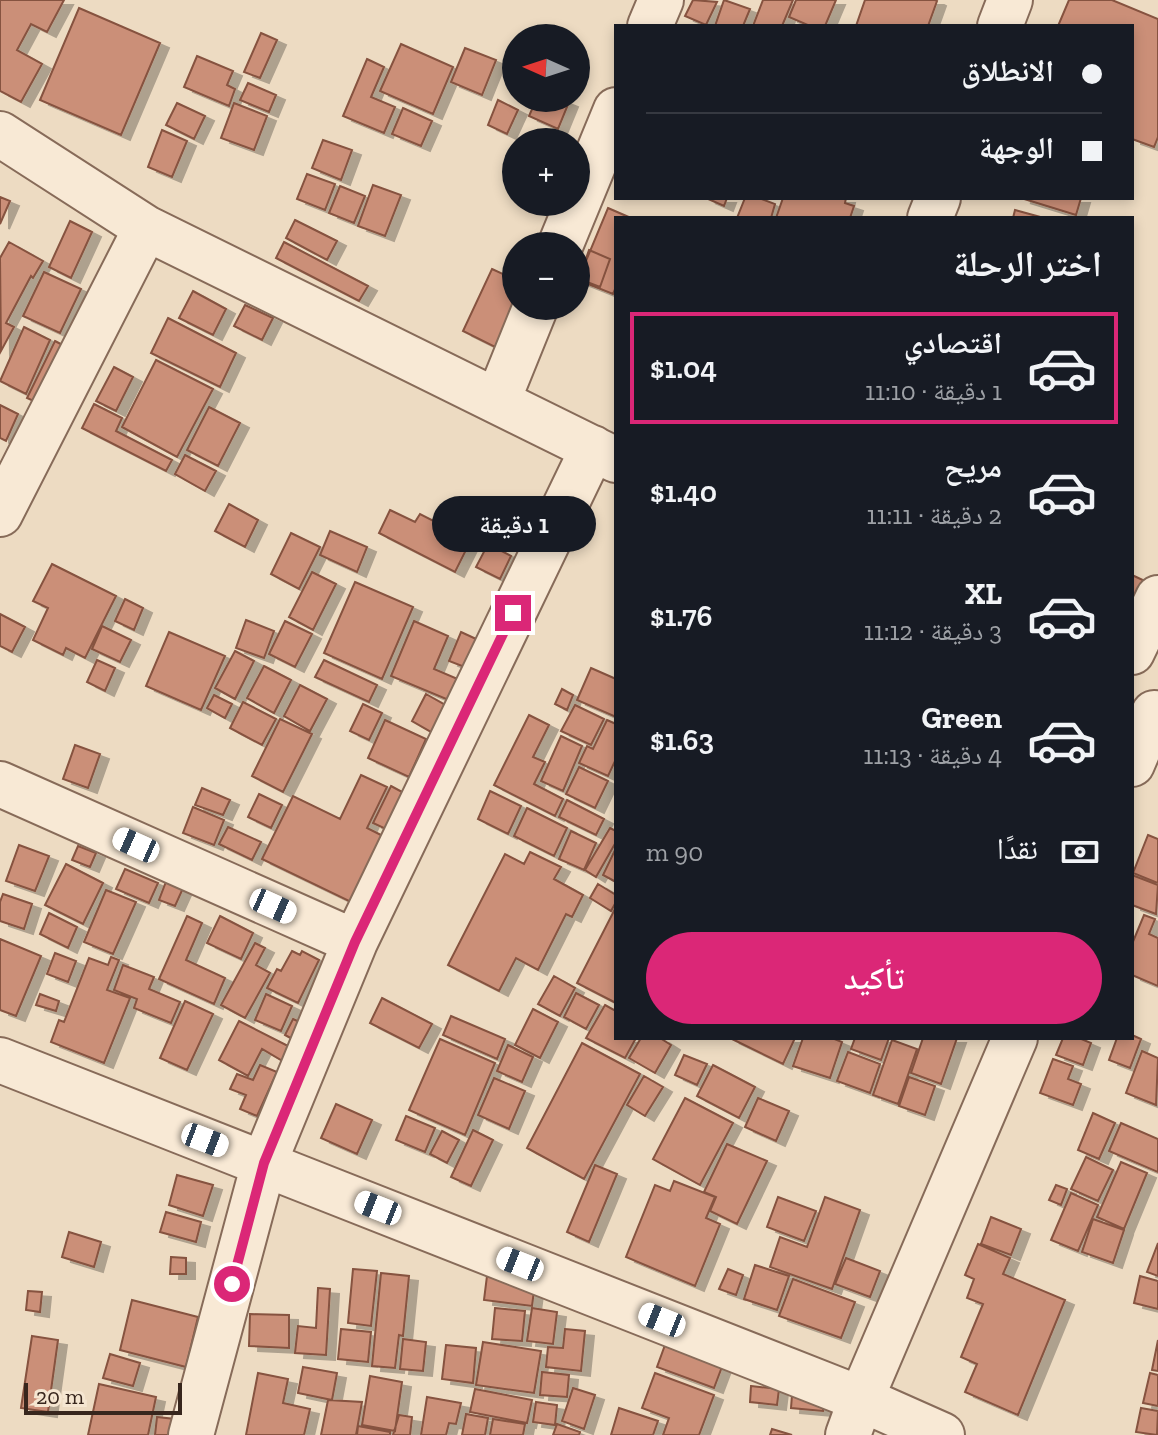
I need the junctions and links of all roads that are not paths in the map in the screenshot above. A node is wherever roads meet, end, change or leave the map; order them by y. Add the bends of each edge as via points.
1 (661, 0) edge
2 (1010, 0) edge
3 (651, 24) edge
4 (1001, 24) edge
5 (614, 115) edge
6 (0, 134) edge
7 (146, 228) junction
8 (566, 232) edge
9 (530, 320) edge
10 (498, 400) junction
11 (604, 454) edge
12 (0, 514) edge
13 (1158, 598) edge
14 (1134, 648) edge
15 (1148, 710) edge
16 (1134, 757) edge
17 (0, 784) edge
18 (355, 942) junction
19 (1014, 1040) edge
20 (0, 1060) edge
21 (264, 1163) junction
22 (855, 1417) edge
23 (191, 1435) edge
24 (942, 1435) edge

1 - 3 street
2 - 4 street
5 - 8 street
6 - 7 street
7 - 10 street
7 - 12 street
9 - 10 street
10 - 11 street
11 - 18 street
13 - 14 street
15 - 16 street
17 - 18 street
18 - 21 street
19 - 22 street
20 - 21 street
21 - 22 street
21 - 23 street
22 - 24 street

